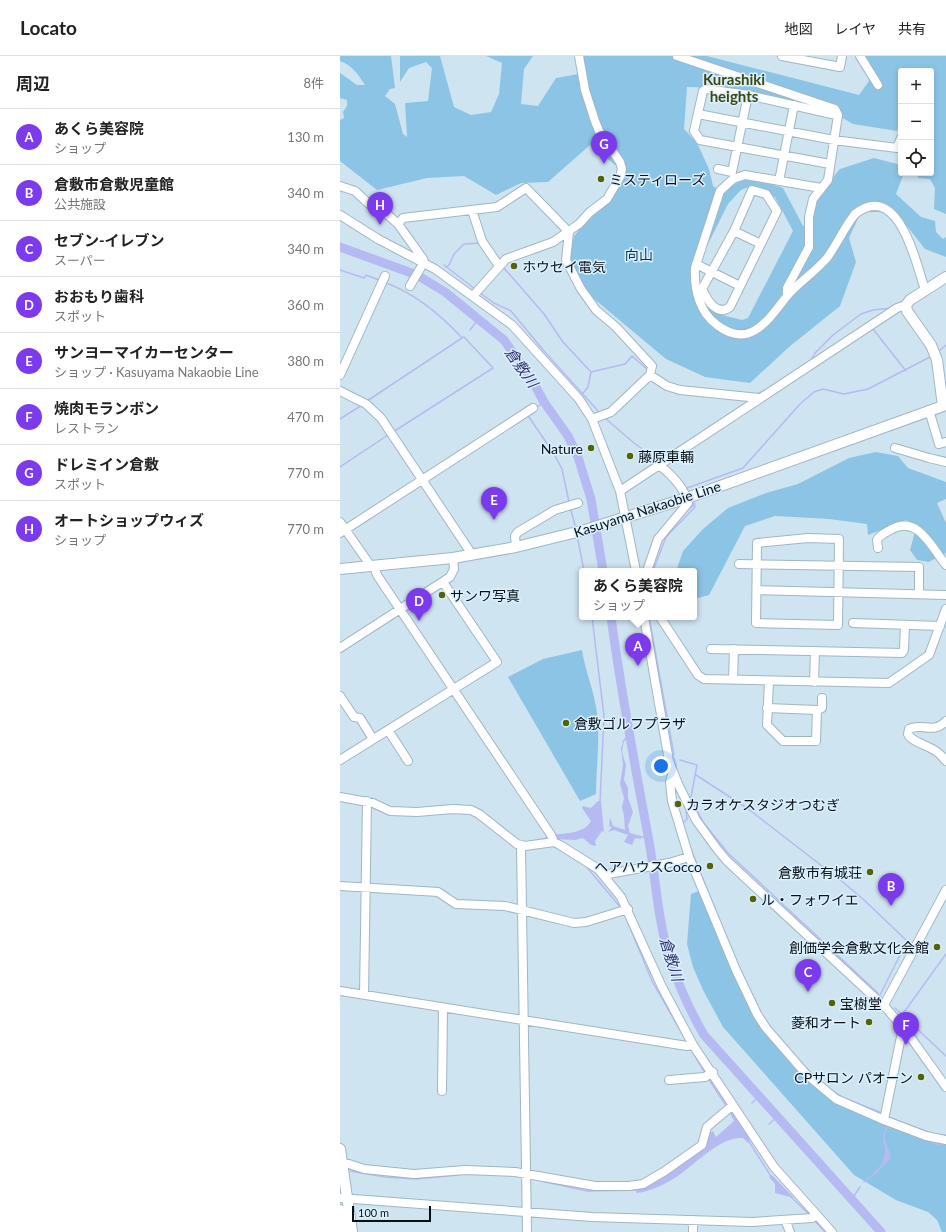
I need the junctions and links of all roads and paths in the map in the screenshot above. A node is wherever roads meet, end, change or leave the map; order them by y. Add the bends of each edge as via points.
1 (579, 56) edge
2 (677, 56) edge
3 (782, 56) edge
4 (842, 56) edge
5 (860, 56) edge
6 (797, 57) edge
7 (878, 85) dead end
8 (748, 95) junction
9 (794, 105) junction
10 (698, 114) junction
11 (838, 115) junction
12 (743, 124) junction
13 (788, 130) junction
14 (834, 140) junction
15 (738, 148) junction
16 (898, 148) edge
17 (783, 156) junction
18 (830, 164) junction
19 (718, 169) dead end
20 (732, 172) junction
21 (745, 175) junction
22 (779, 181) junction
23 (340, 186) edge
24 (821, 188) junction
25 (472, 210) junction
26 (340, 215) edge
27 (398, 224) junction
28 (734, 231) junction
29 (569, 232) junction
30 (761, 244) junction
31 (423, 264) junction
32 (696, 264) junction
33 (499, 266) junction
34 (712, 272) junction
35 (946, 277) edge
36 (384, 280) dead end
37 (410, 285) dead end
38 (740, 286) junction
39 (925, 290) junction
40 (476, 292) junction
41 (787, 296) junction
42 (906, 305) junction
43 (340, 375) edge
44 (650, 375) junction
45 (340, 391) edge
46 (759, 398) junction
47 (944, 405) edge
48 (533, 408) dead end
49 (929, 410) junction
50 (592, 419) junction
51 (946, 442) edge
52 (895, 448) dead end
53 (946, 462) edge
54 (661, 464) junction
55 (423, 481) junction
56 (620, 491) junction
57 (687, 498) junction
58 (573, 505) dead end
59 (626, 518) junction
60 (340, 522) edge
61 (345, 532) edge
62 (516, 547) junction
63 (878, 548) dead end
64 (470, 555) junction
65 (454, 558) junction
66 (757, 564) junction
67 (739, 565) dead end
68 (839, 565) junction
69 (946, 565) edge
70 (371, 567) junction
71 (635, 568) edge
72 (648, 568) edge
73 (340, 569) edge
74 (443, 582) junction
75 (757, 590) junction
76 (839, 592) junction
77 (919, 594) junction
78 (946, 595) edge
79 (946, 609) edge
80 (399, 610) junction
81 (645, 620) edge
82 (662, 620) edge
83 (853, 623) dead end
84 (905, 625) junction
85 (940, 626) junction
86 (340, 648) edge
87 (711, 649) dead end
88 (734, 649) junction
89 (814, 651) junction
90 (733, 680) junction
91 (769, 681) junction
92 (814, 682) junction
93 (453, 689) junction
94 (340, 696) edge
95 (822, 698) dead end
96 (767, 708) junction
97 (817, 710) junction
98 (946, 722) edge
99 (388, 730) junction
100 (373, 740) junction
101 (340, 760) edge
102 (408, 761) dead end
103 (946, 761) edge
104 (673, 772) junction
105 (340, 797) edge
106 (366, 803) junction
107 (553, 838) junction
108 (521, 848) junction
109 (689, 857) junction
110 (603, 875) junction
111 (340, 886) edge
112 (366, 887) junction
113 (946, 890) edge
114 (521, 910) junction
115 (625, 910) junction
116 (340, 991) edge
117 (364, 994) junction
118 (884, 1005) junction
119 (443, 1008) junction
120 (523, 1019) junction
121 (903, 1027) junction
122 (690, 1046) junction
123 (709, 1074) junction
124 (669, 1080) dead end
125 (946, 1087) edge
126 (442, 1091) dead end
127 (730, 1108) junction
128 (884, 1117) junction
129 (946, 1140) edge
130 (340, 1149) edge
131 (342, 1164) junction
132 (526, 1178) junction
133 (344, 1198) edge
134 (340, 1210) edge
135 (527, 1211) junction
136 (814, 1217) junction
137 (693, 1220) junction
138 (785, 1220) junction
139 (343, 1232) edge
140 (352, 1232) edge
141 (527, 1232) edge
142 (693, 1232) edge
143 (790, 1232) edge
144 (832, 1232) edge

1 - 29 street via 584,90 599,131 622,169 607,198
2 - 11 street via 835,110
3 - 6 street
4 - 6 street via 840,67
5 - 7 street
8 - 9 street
8 - 10 street via 706,89 702,91
8 - 12 street
9 - 11 street
9 - 13 street
10 - 12 street
10 - 15 street via 694,131 700,140
11 - 14 street
12 - 13 street
12 - 15 street
13 - 14 street
13 - 17 street
14 - 16 street
14 - 18 street
15 - 17 street
15 - 20 street
17 - 18 street
17 - 22 street
18 - 24 street via 828,180
19 - 20 street
20 - 21 street
21 - 22 street
21 - 32 street via 733,179 720,190
22 - 24 street
23 - 27 street via 358,194
24 - 41 street via 813,199 809,217 809,248 787,288
25 - 27 street via 402,218
25 - 29 street via 501,206 526,188
25 - 33 street via 482,241
26 - 31 street
27 - 31 street
28 - 30 street
28 - 30 street via 752,190 766,194 777,212
28 - 34 street
29 - 33 street via 553,242 506,259
29 - 44 street via 566,260 572,274 596,310 616,327 652,366
30 - 38 street
31 - 37 street
31 - 40 street
32 - 34 street
32 - 41 street via 695,277 702,308 711,321 727,332 741,335 759,327 780,308
33 - 40 street
34 - 38 street
34 - 38 street via 702,289 708,301 717,309 730,307
35 - 39 main road
36 - 43 street
39 - 41 street via 913,253 894,215 885,207 872,205 855,214 826,259
39 - 42 main road
40 - 50 street via 512,325 579,399
42 - 46 street via 897,308
42 - 47 main road, Kasuyama Nakaobie Line via 907,311 937,360
44 - 46 street via 661,383 680,390
44 - 50 street via 612,412
45 - 55 street via 377,413
46 - 54 street
47 - 49 main road, Kasuyama Nakaobie Line
48 - 55 street
49 - 51 street via 939,444
49 - 57 main road, Kasuyama Nakaobie Line
50 - 56 street
52 - 53 street
54 - 56 street
54 - 57 street
55 - 61 street
55 - 64 street
56 - 59 street
57 - 59 main road, Kasuyama Nakaobie Line
57 - 72 street via 686,507 658,539
58 - 62 street via 555,510 518,532 515,536
59 - 62 main road, Kasuyama Nakaobie Line
59 - 71 street
60 - 61 street
61 - 70 street
62 - 64 main road, Kasuyama Nakaobie Line
63 - 69 street via 877,540 880,536 898,526 910,525 918,530
64 - 65 main road, Kasuyama Nakaobie Line
65 - 70 main road, Kasuyama Nakaobie Line
65 - 74 street via 453,572
66 - 67 street
66 - 68 street
66 - 68 street via 757,543 808,538 839,539
66 - 75 street
68 - 76 street
68 - 77 street via 919,567
70 - 73 main road, Kasuyama Nakaobie Line
70 - 80 street
74 - 80 street
74 - 93 street via 497,662
75 - 76 street
75 - 76 street via 756,623 838,625
76 - 77 street
77 - 78 street
79 - 85 street
80 - 86 street
80 - 93 street
81 - 104 street via 666,748
82 - 90 street via 701,678
83 - 84 street
84 - 85 street
84 - 89 street via 902,653
85 - 92 street via 929,655 889,684
87 - 88 street
88 - 89 street
88 - 90 street
89 - 92 street
90 - 91 street
91 - 92 street
91 - 96 street
93 - 99 street
93 - 107 street
94 - 100 street via 354,717 360,718
95 - 97 street via 822,708
96 - 97 street
96 - 97 street via 767,725 783,741 816,741
98 - 103 street via 935,728 913,726 908,734 912,739 939,752
99 - 100 street
99 - 102 street
100 - 101 street
104 - 109 street via 670,782 672,801
104 - 118 street via 696,820 717,849
105 - 106 street
106 - 108 street via 390,811 471,810 480,814
106 - 112 street
107 - 108 street
107 - 110 street
108 - 114 street
109 - 110 street via 669,864
109 - 128 street via 736,970 766,1028 806,1074 825,1091 844,1103
110 - 115 street via 621,897
111 - 112 street
112 - 114 street via 438,892 456,904 505,906
112 - 117 street
113 - 118 street
114 - 115 street via 574,923
114 - 120 street
115 - 122 street
116 - 117 street
117 - 119 street
118 - 121 street
119 - 120 street
119 - 126 street
120 - 122 street
120 - 132 street
121 - 125 street
121 - 128 street
122 - 123 street
123 - 124 street
123 - 127 street
127 - 132 street via 707,1127 702,1145 643,1184 595,1186
127 - 136 street
128 - 129 street via 931,1138
130 - 131 main road
131 - 132 street via 414,1174 465,1170
131 - 133 main road
132 - 135 street
133 - 135 street
133 - 140 main road
134 - 139 main road
135 - 137 street via 592,1217
135 - 141 street
136 - 138 street
136 - 144 street
137 - 138 street
137 - 142 street
138 - 143 street

